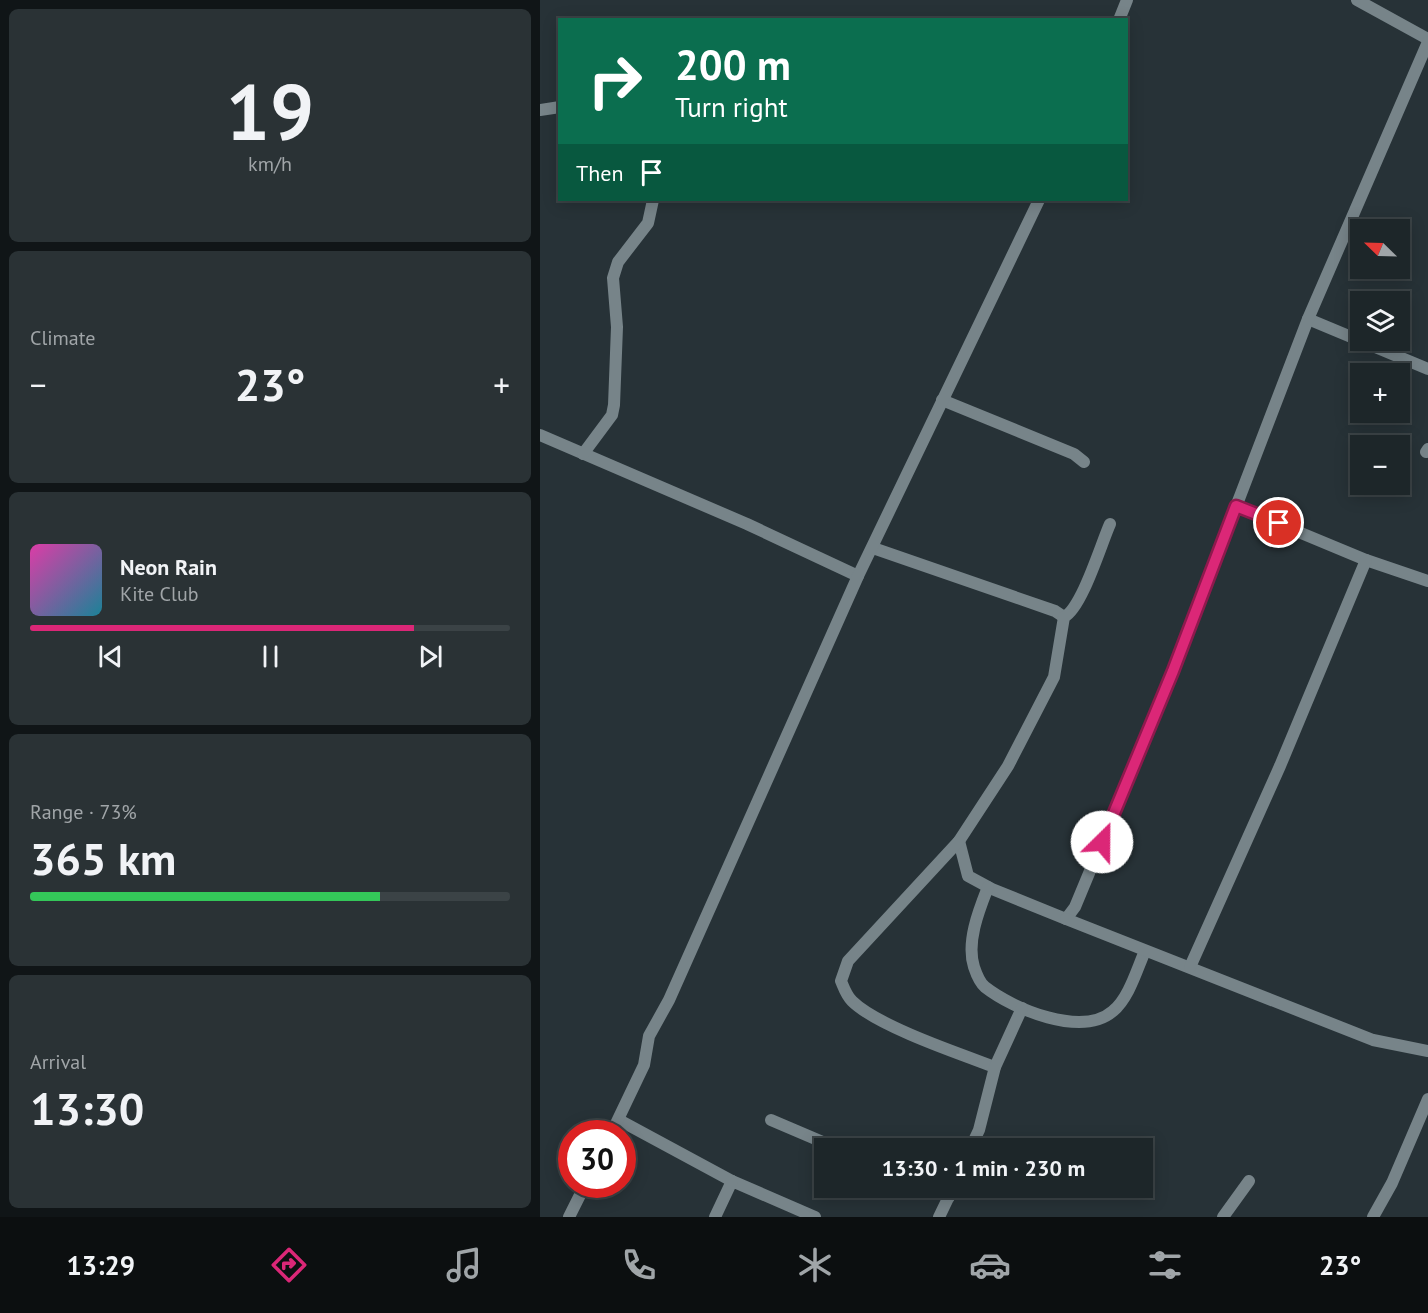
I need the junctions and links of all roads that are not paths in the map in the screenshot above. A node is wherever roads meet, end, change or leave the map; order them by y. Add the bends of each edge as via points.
1 (1127, 0) edge
2 (1357, 0) edge
3 (1120, 18) edge
4 (1428, 40) edge
5 (558, 108) edge
6 (540, 110) edge
7 (654, 201) edge
8 (1039, 201) edge
9 (1308, 319) junction
10 (1428, 369) edge
11 (942, 400) junction
12 (540, 435) edge
13 (583, 454) junction
14 (1084, 462) dead end
15 (1236, 506) junction
16 (1110, 524) dead end
17 (873, 548) junction
18 (1366, 560) junction
19 (858, 576) junction
20 (1428, 581) edge
21 (1064, 617) junction
22 (959, 841) junction
23 (988, 887) junction
24 (1066, 919) junction
25 (1145, 951) junction
26 (1190, 967) junction
27 (1022, 1008) junction
28 (1428, 1051) edge
29 (995, 1067) junction
30 (1428, 1099) edge
31 (619, 1120) edge
32 (771, 1120) dead end
33 (636, 1129) edge
34 (814, 1138) edge
35 (975, 1138) edge
36 (732, 1181) junction
37 (1249, 1181) dead end
38 (579, 1198) edge
39 (948, 1198) edge
40 (570, 1217) edge
41 (715, 1217) edge
42 (815, 1217) edge
43 (939, 1217) edge
44 (1223, 1217) edge
45 (1373, 1217) edge

1 - 3 street
2 - 4 street
4 - 9 street
5 - 6 street
7 - 13 street via 648,223 616,266 614,405 612,415
8 - 11 street
9 - 10 street
9 - 15 street
11 - 14 street via 1074,454
11 - 17 street
12 - 13 street
13 - 19 street
15 - 18 street
15 - 24 street via 1173,671 1075,907
16 - 21 street via 1071,614
17 - 19 street
17 - 21 street
18 - 20 street
18 - 26 street
19 - 31 street via 669,1000 649,1036 644,1065
21 - 22 street via 1054,677 1008,766
22 - 23 street via 968,876
22 - 29 street via 848,961 841,981 854,1003 885,1022
23 - 24 street
23 - 27 street via 974,922 973,965 983,986
24 - 25 street
25 - 26 street
25 - 27 street via 1122,1001 1112,1012 1089,1023 1066,1022
26 - 28 street via 1373,1040
27 - 29 street
29 - 35 street
30 - 45 street
32 - 34 street
33 - 36 street
36 - 41 street
36 - 42 street
37 - 44 street
38 - 40 street
39 - 43 street

